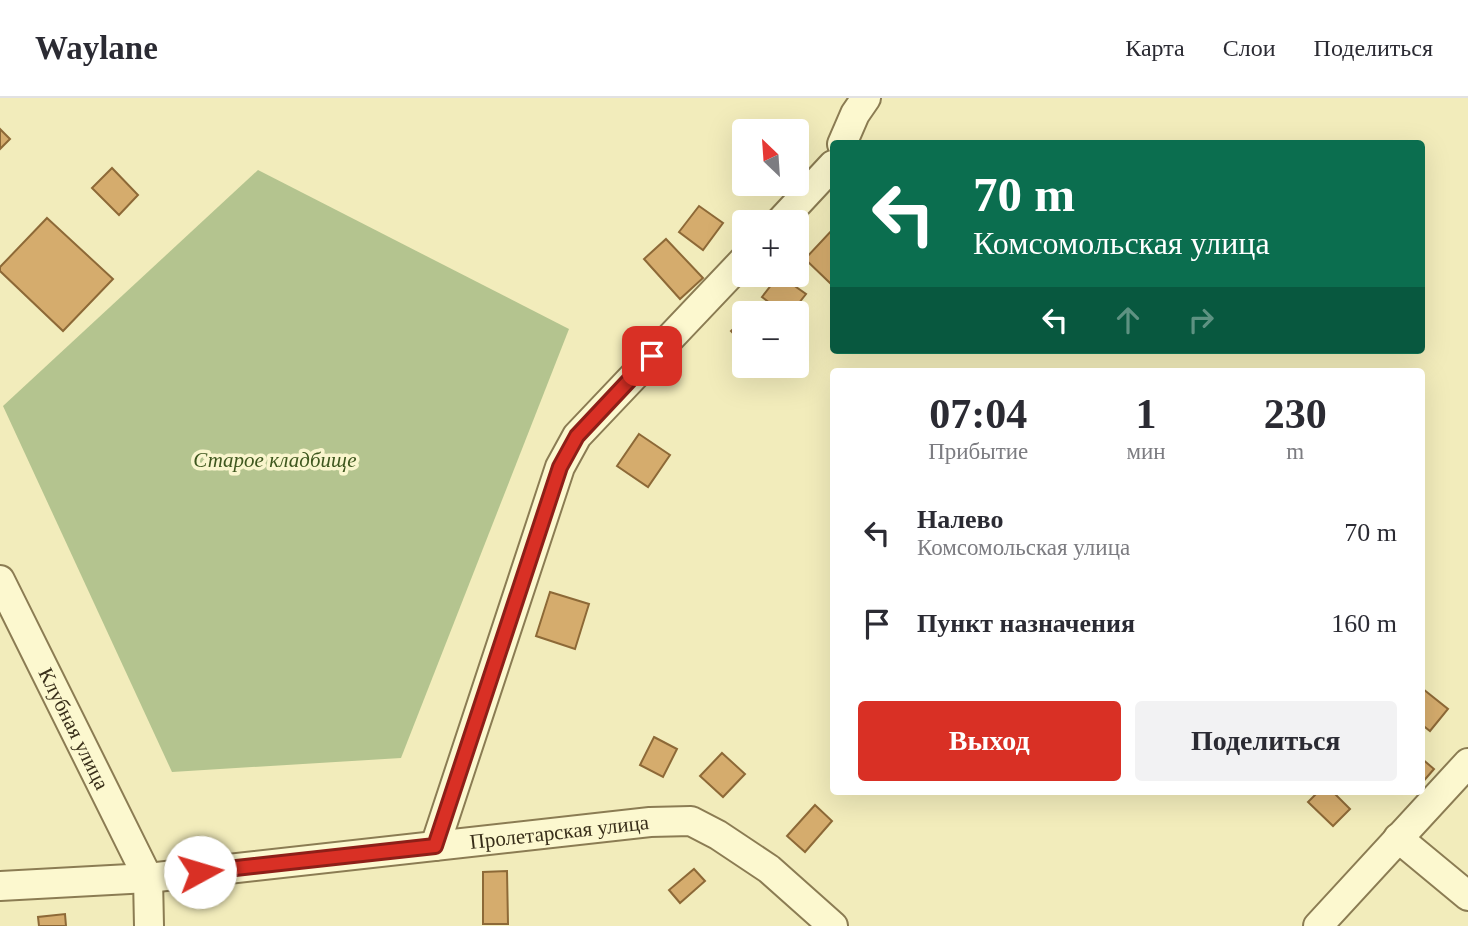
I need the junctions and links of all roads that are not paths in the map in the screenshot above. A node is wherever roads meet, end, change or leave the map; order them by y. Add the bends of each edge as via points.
1 (866, 98) edge
2 (844, 140) edge
3 (830, 168) edge
4 (791, 210) edge
5 (732, 273) edge
6 (0, 580) edge
7 (1468, 763) edge
8 (1398, 838) junction
9 (435, 846) junction
10 (148, 878) junction
11 (0, 886) edge
12 (1468, 897) edge
13 (149, 926) edge
14 (833, 926) edge
15 (1318, 926) edge

1 - 2 street
3 - 4 street
5 - 9 street via 577,436 560,467
6 - 10 street, Клубная улица
7 - 8 street
8 - 12 street
8 - 15 street
9 - 10 street, Пролетарская улица
9 - 14 street, Пролетарская улица via 691,821 769,869
10 - 11 street, Пролетарская улица
10 - 13 street

